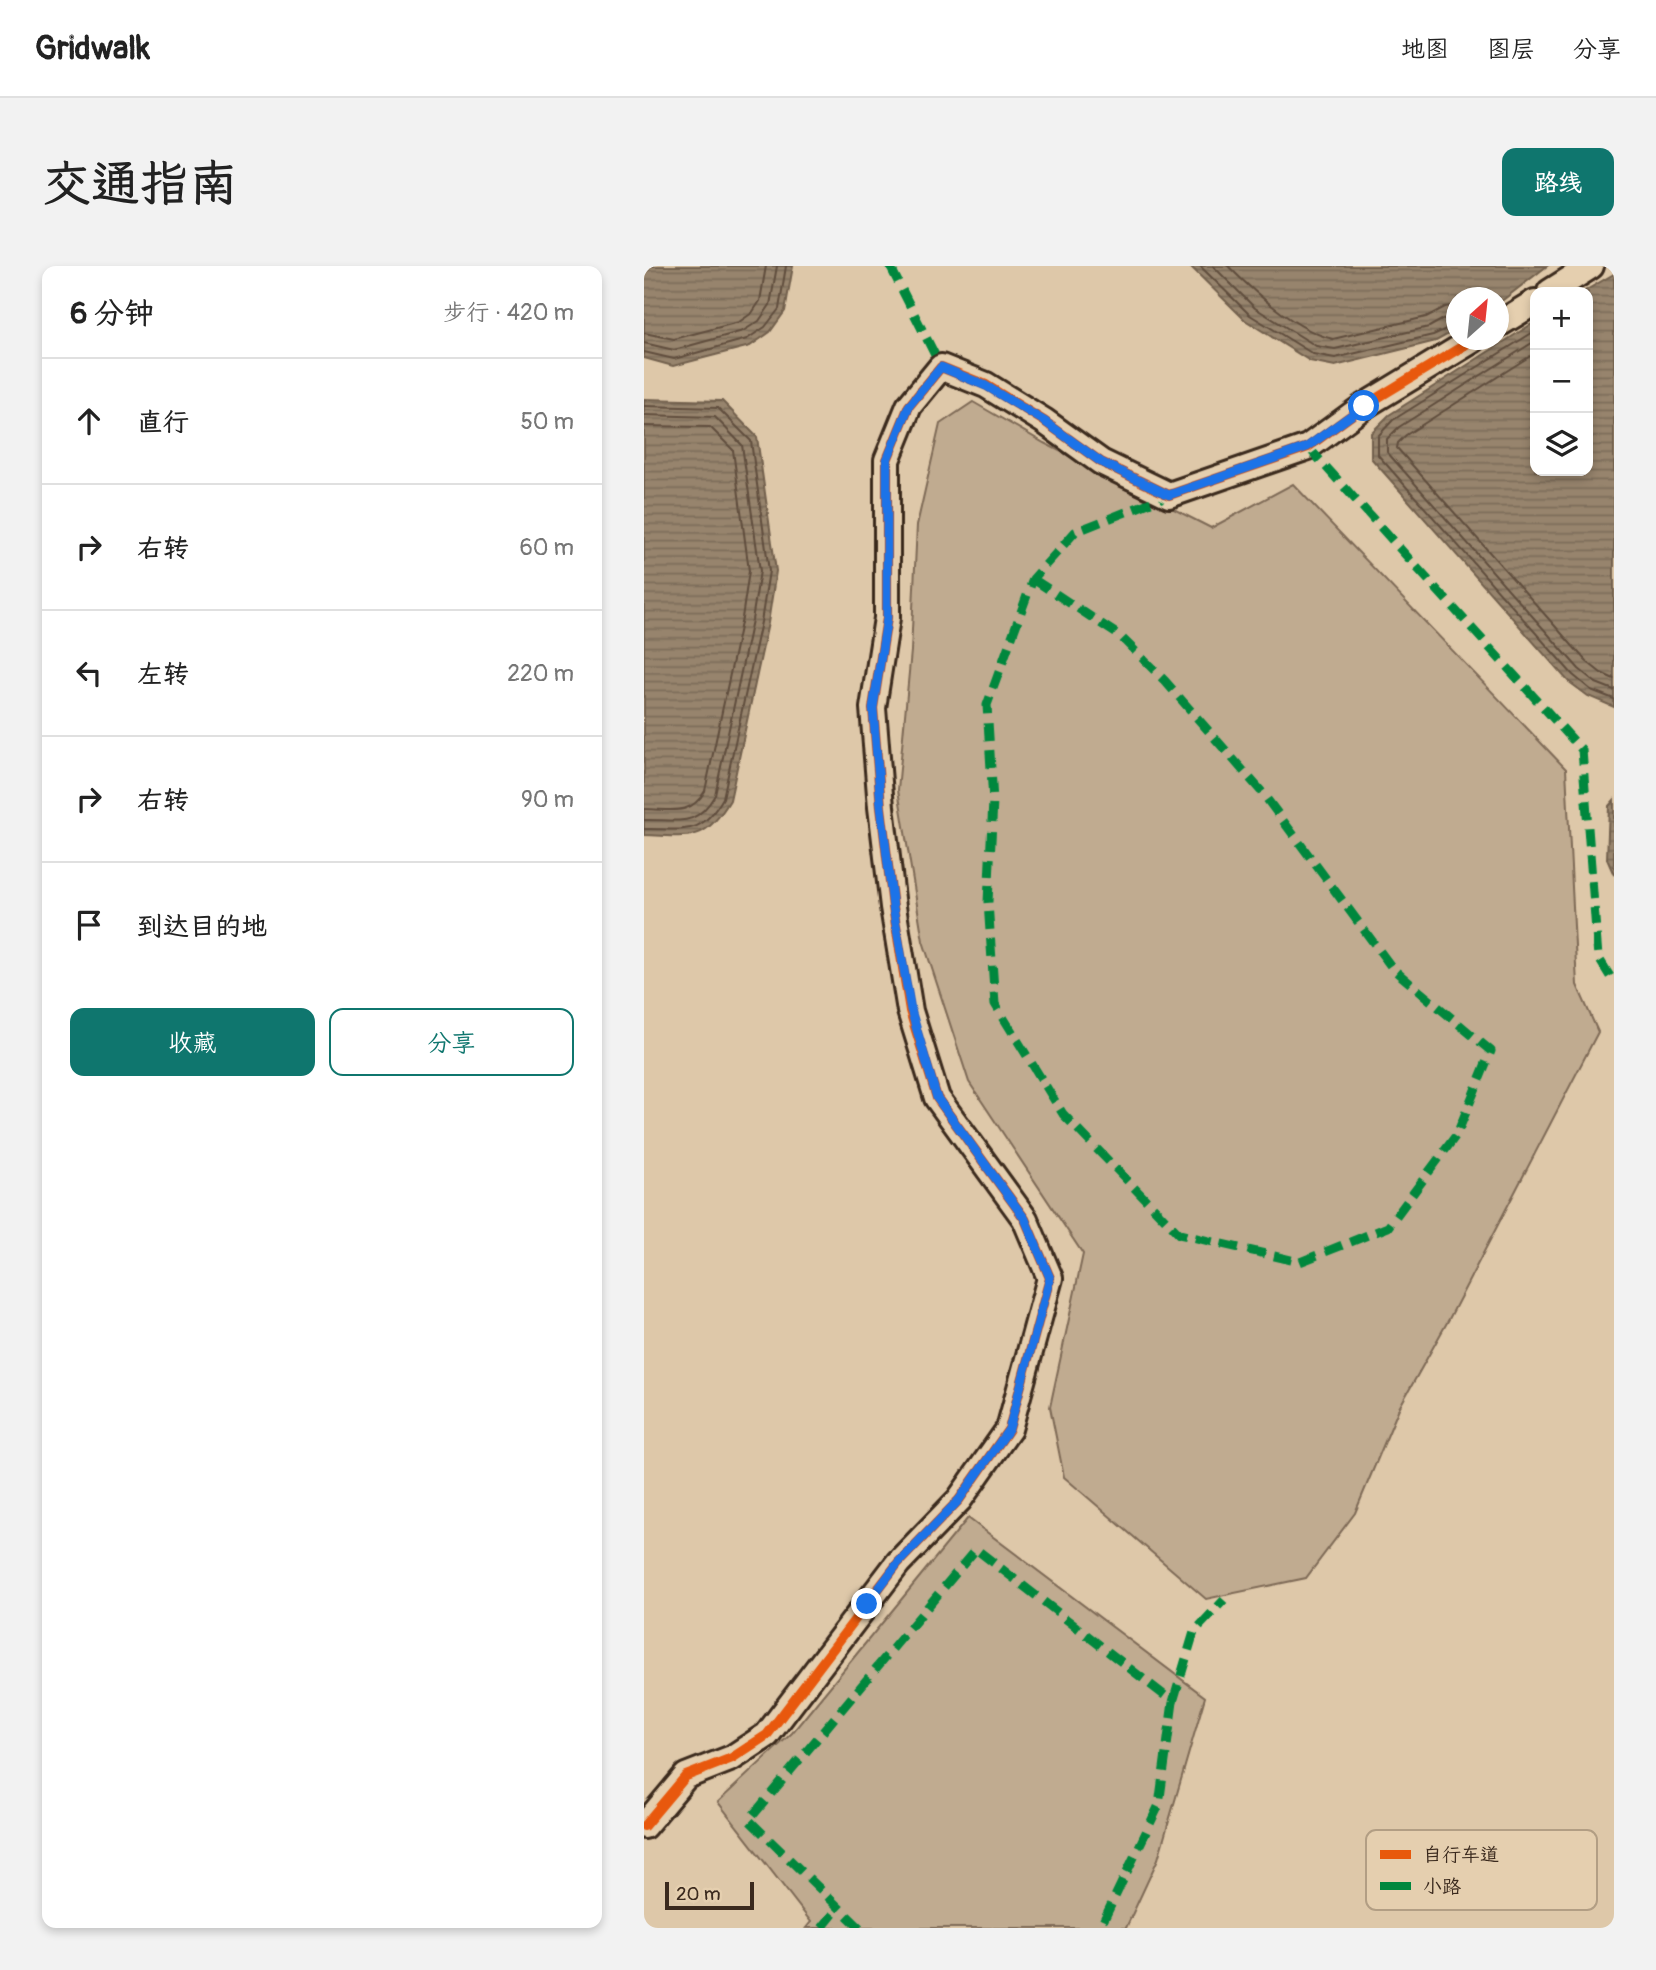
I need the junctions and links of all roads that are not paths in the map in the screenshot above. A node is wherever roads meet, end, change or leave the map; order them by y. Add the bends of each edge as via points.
1 (1591, 266) edge
2 (1558, 287) edge
3 (1530, 305) edge
4 (1509, 318) edge
5 (1456, 350) edge
6 (644, 1826) edge

1 - 2 street
3 - 4 street
5 - 6 street via 1307,447 1169,495 1101,462 986,386 941,367 909,406 887,460 887,618 873,708 893,907 911,1010 937,1098 1025,1219 1050,1278 1009,1429 959,1500 898,1563 767,1735 732,1758 686,1776

